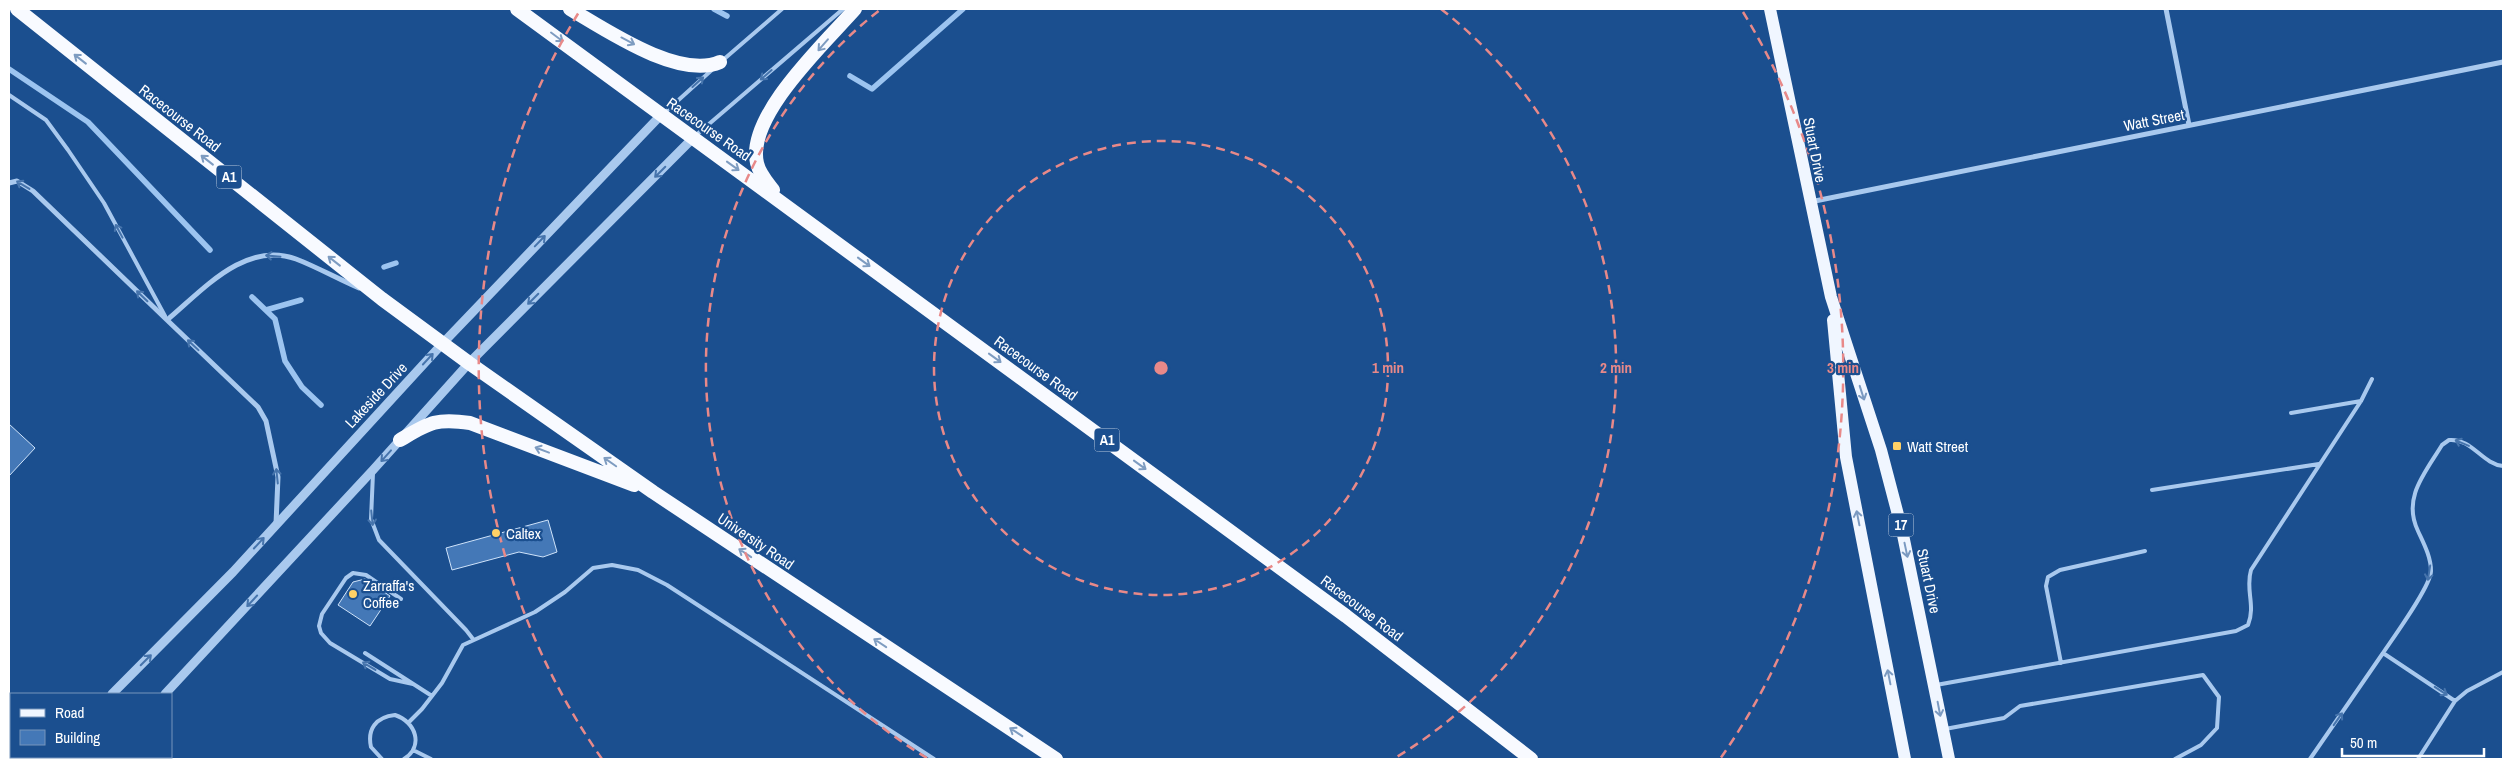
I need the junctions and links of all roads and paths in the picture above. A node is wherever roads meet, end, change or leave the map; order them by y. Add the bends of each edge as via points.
1 (17, 9) edge
2 (517, 9) edge
3 (570, 9) edge
4 (782, 9) edge
5 (843, 9) edge
6 (855, 9) edge
7 (1770, 9) edge
8 (2166, 9) edge
9 (720, 62) junction
10 (2503, 62) edge
11 (9, 94) edge
12 (661, 115) junction
13 (2190, 125) junction
14 (694, 137) junction
15 (9, 183) edge
16 (780, 200) junction
17 (1809, 202) junction
18 (1831, 297) junction
19 (382, 299) junction
20 (167, 320) junction
21 (443, 343) junction
22 (469, 362) junction
23 (2372, 380) dead end
24 (2361, 401) junction
25 (2291, 413) dead end
26 (400, 440) junction
27 (2319, 464) junction
28 (2503, 466) edge
29 (373, 470) junction
30 (2152, 490) dead end
31 (653, 492) junction
32 (276, 525) junction
33 (2145, 551) dead end
34 (401, 599) dead end
35 (472, 640) junction
36 (365, 653) dead end
37 (2383, 653) junction
38 (2061, 662) junction
39 (2503, 672) edge
40 (414, 684) junction
41 (1934, 686) junction
42 (113, 693) edge
43 (165, 693) edge
44 (432, 696) junction
45 (2455, 701) junction
46 (409, 722) junction
47 (1943, 730) junction
48 (413, 750) junction
49 (375, 754) junction
50 (372, 759) edge
51 (382, 759) edge
52 (404, 759) edge
53 (431, 759) edge
54 (934, 759) edge
55 (1056, 759) edge
56 (1531, 759) edge
57 (1905, 759) edge
58 (1949, 759) edge
59 (2175, 759) edge
60 (2310, 759) edge
61 (2418, 759) edge

19 -> 1 highway, Racecourse Road / A1
2 -> 12 highway, Racecourse Road / A1
3 -> 9 highway via 636,45 678,63 700,67
4 - 9 lane
5 -> 14 lane
6 -> 16 highway via 783,89 762,128 757,163
7 - 17 main road, Stuart Drive / 17
8 - 13 street
12 -> 9 lane
10 - 13 street, Watt Street
20 -> 11 lane via 104,203 68,150 46,120
12 - 14 highway, Racecourse Road / A1
21 -> 12 street, Lakeside Drive
13 - 17 street, Watt Street
14 -> 16 highway, Racecourse Road / A1
14 -> 22 street
20 -> 15 street via 33,192 17,181
16 -> 56 highway, Racecourse Road / A1 via 1346,616
17 - 18 main road, Stuart Drive / 17
18 -> 41 main road, Stuart Drive / 17 via 1881,450 1902,530
57 -> 18 main road, Stuart Drive / 17 via 1846,457
19 -> 20 street via 294,258 267,255 249,258 218,277
19 - 21 highway, Racecourse Road / A1
32 -> 20 street via 278,478 266,421 258,406
21 - 22 highway, University Road / A1
32 -> 21 street, Lakeside Drive
22 - 26 street
31 -> 22 highway, University Road / A1
23 - 24 lane
24 - 25 lane
24 - 27 lane
26 -> 29 street
31 -> 26 highway via 470,422 448,419 429,423
27 - 30 lane
27 - 38 lane via 2251,570 2247,584 2253,613 2248,625 2236,631
28 -> 37 lane via 2464,442 2449,440 2442,445 2414,492 2412,504 2412,516 2429,556 2432,572
29 -> 35 lane via 371,519 379,540
29 -> 43 street
55 -> 31 highway, University Road / A1
42 -> 32 street, Lakeside Drive
33 - 38 lane via 2060,570 2048,577 2046,586
40 -> 34 lane via 390,679 338,648 325,638 319,626 322,614 346,578 353,573 362,573
35 - 44 lane via 463,644
35 - 54 lane via 535,612 593,568 612,565 638,570
36 - 40 lane
37 -> 45 lane
60 -> 37 lane
38 - 41 lane
39 - 45 lane
40 - 44 lane
41 -> 47 main road, Stuart Drive / 17
44 - 46 lane
45 - 61 lane
46 - 48 lane via 416,735
46 - 49 lane via 395,715 387,716 374,725 369,740
47 - 58 main road, Stuart Drive / 17
47 - 59 lane via 2004,718 2020,706 2203,674 2219,697 2217,728 2201,745
48 - 52 lane
48 - 53 lane
49 - 50 lane
49 - 51 lane

